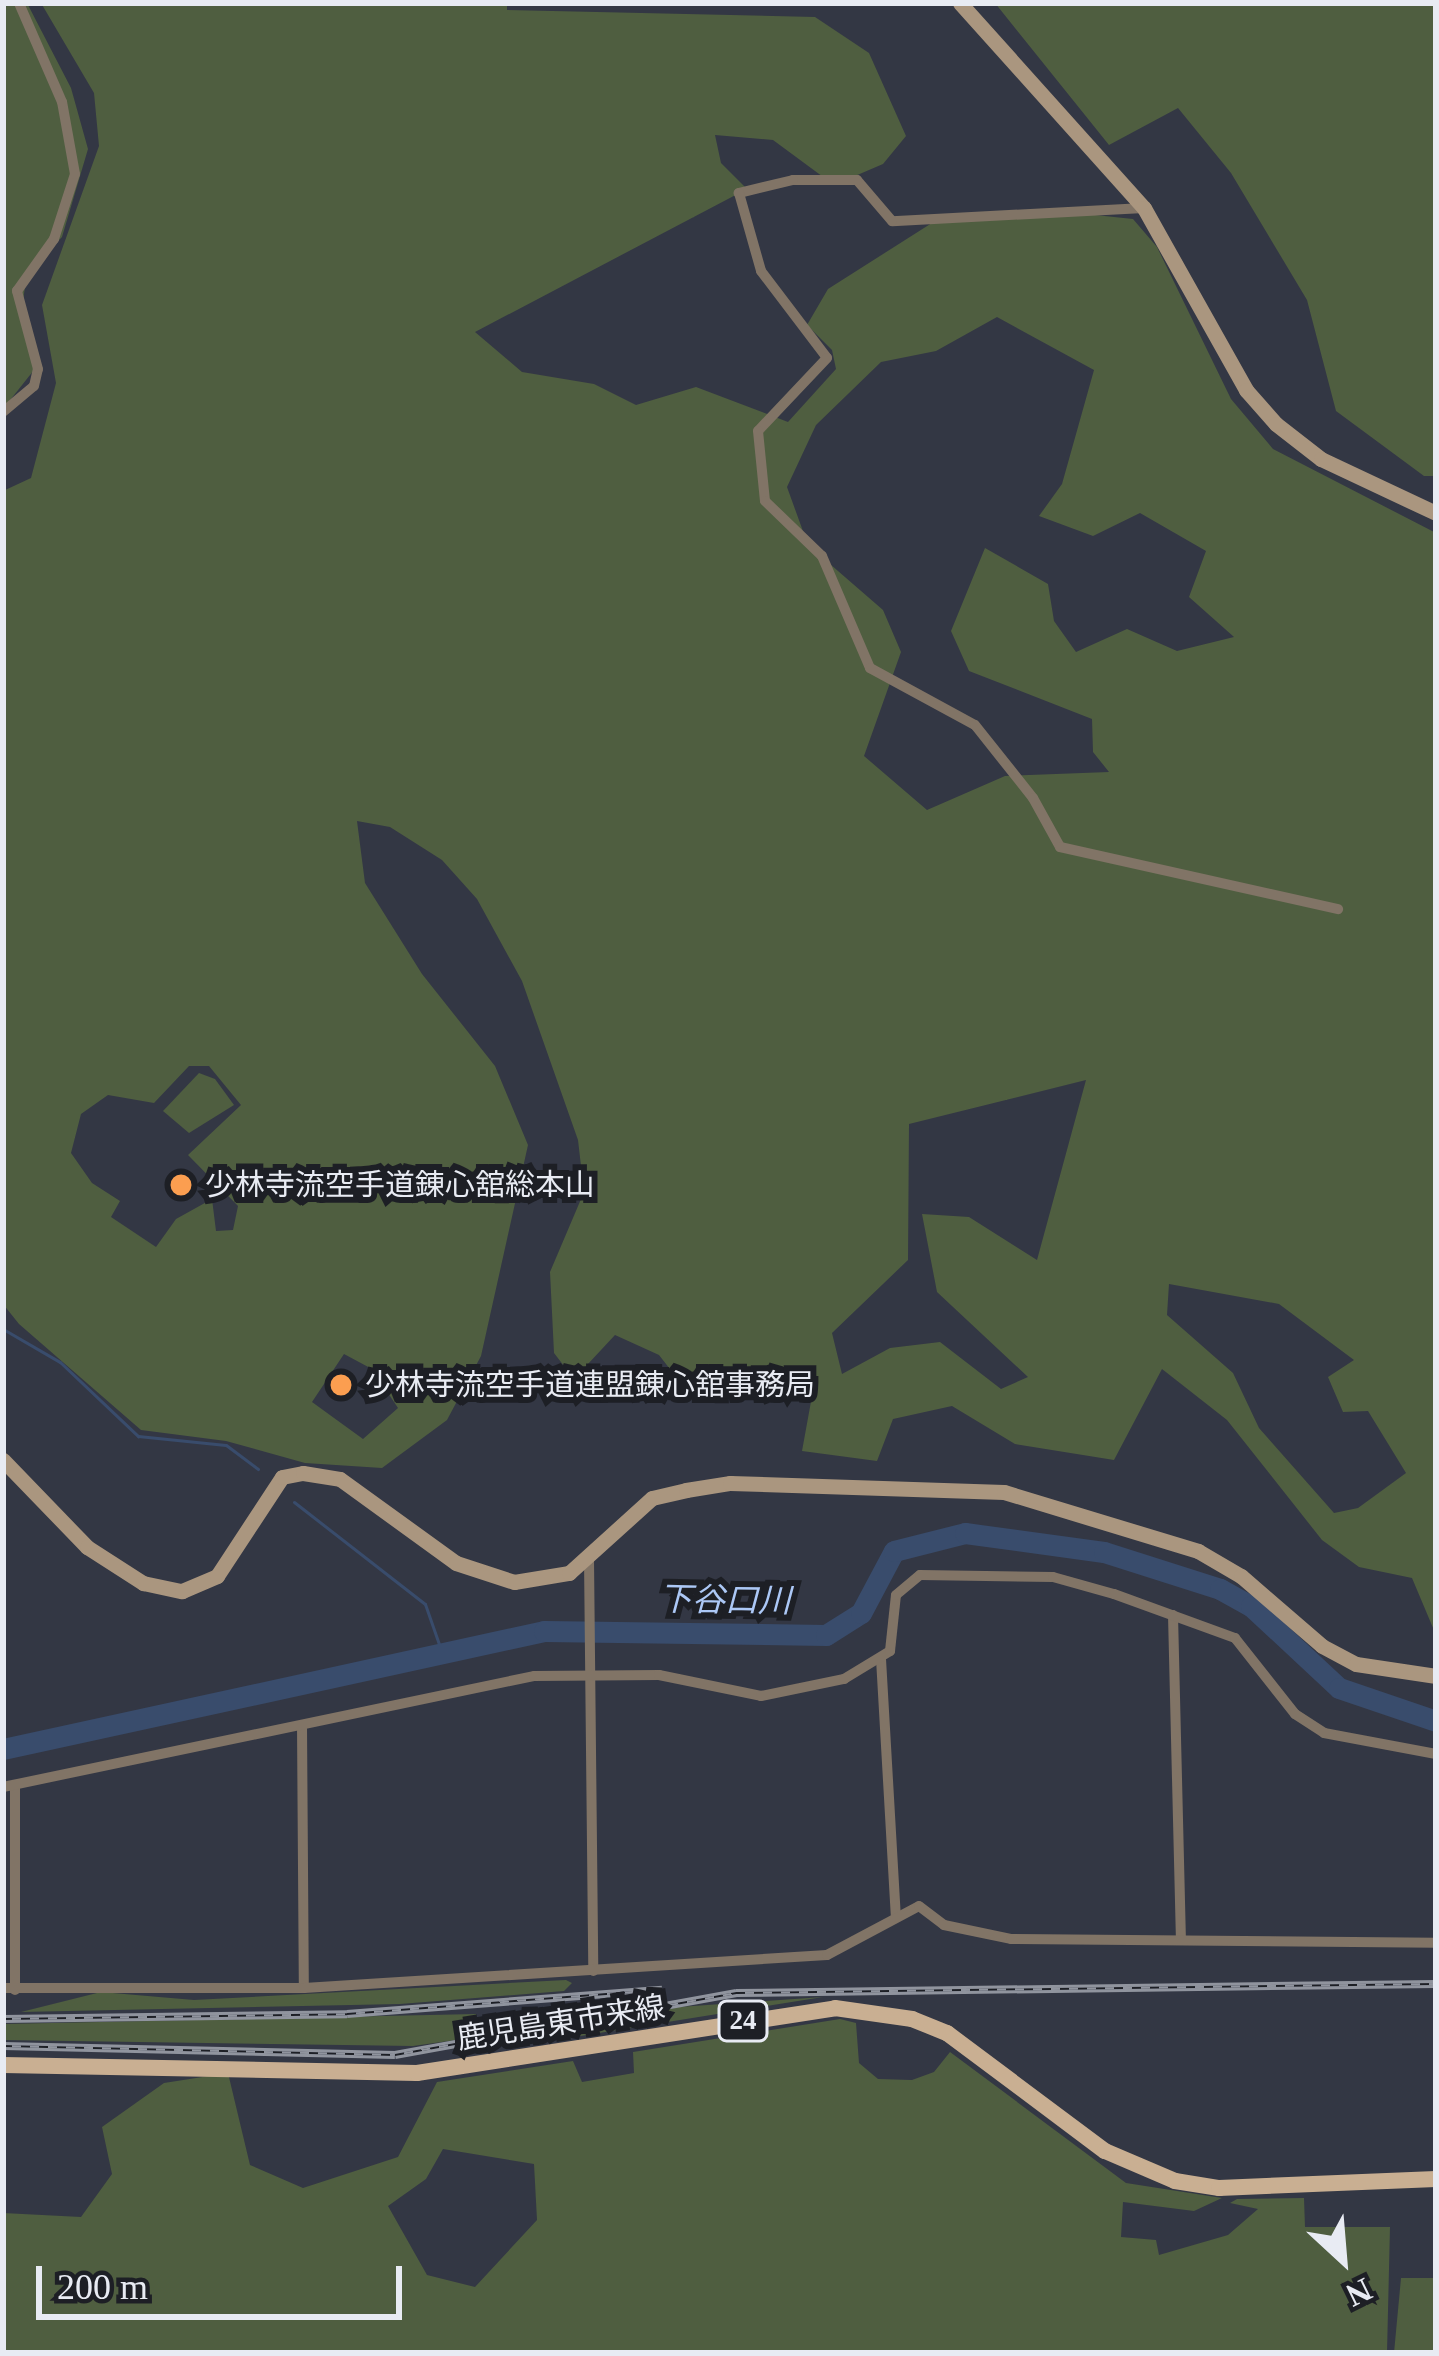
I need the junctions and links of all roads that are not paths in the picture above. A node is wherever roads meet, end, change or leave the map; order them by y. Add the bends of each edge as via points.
1 (19, 3) edge
2 (960, 3) edge
3 (1144, 208) junction
4 (3, 412) edge
5 (1436, 513) edge
6 (1338, 909) dead end
7 (3, 1460) edge
8 (589, 1559) junction
9 (1173, 1615) junction
10 (881, 1659) junction
11 (592, 1673) junction
12 (1436, 1676) edge
13 (302, 1725) junction
14 (1436, 1754) edge
15 (9, 1786) edge
16 (896, 1917) junction
17 (1181, 1940) junction
18 (1436, 1943) edge
19 (593, 1971) junction
20 (304, 1988) junction
21 (9, 1989) edge
22 (3, 2065) edge
23 (1436, 2179) edge

1 - 4 street via 62,102 75,174 54,239 16,291 38,368 34,386
2 - 3 street
3 - 5 street via 1246,390 1276,424 1322,459
3 - 6 street via 892,221 857,180 793,180 739,193 761,271 819,337 827,358 758,430 765,501 822,556 870,668 975,725 1069,854 1258,886
7 - 8 street via 58,1524 121,1571 163,1588 195,1590 218,1576 281,1477 303,1473 340,1479 493,1580 569,1573
8 - 11 street
8 - 12 street via 652,1498 686,1490 730,1484 1004,1492 1198,1551 1283,1608 1322,1646 1357,1664
9 - 10 street via 1053,1577 920,1575 901,1585 893,1643
9 - 14 street via 1235,1638 1295,1714 1324,1733
9 - 17 street
10 - 11 street via 844,1679 761,1696 659,1675
10 - 16 street
11 - 13 street via 425,1693
11 - 19 street
13 - 15 street
13 - 20 street
15 - 21 street
16 - 17 street via 919,1906 944,1925 1011,1940
16 - 19 street via 837,1954
17 - 18 street
19 - 20 street
20 - 21 street
22 - 23 main road, 鹿児島東市来線 / 24 via 416,2073 835,2008 912,2019 946,2033 1105,2151 1174,2181 1219,2188

